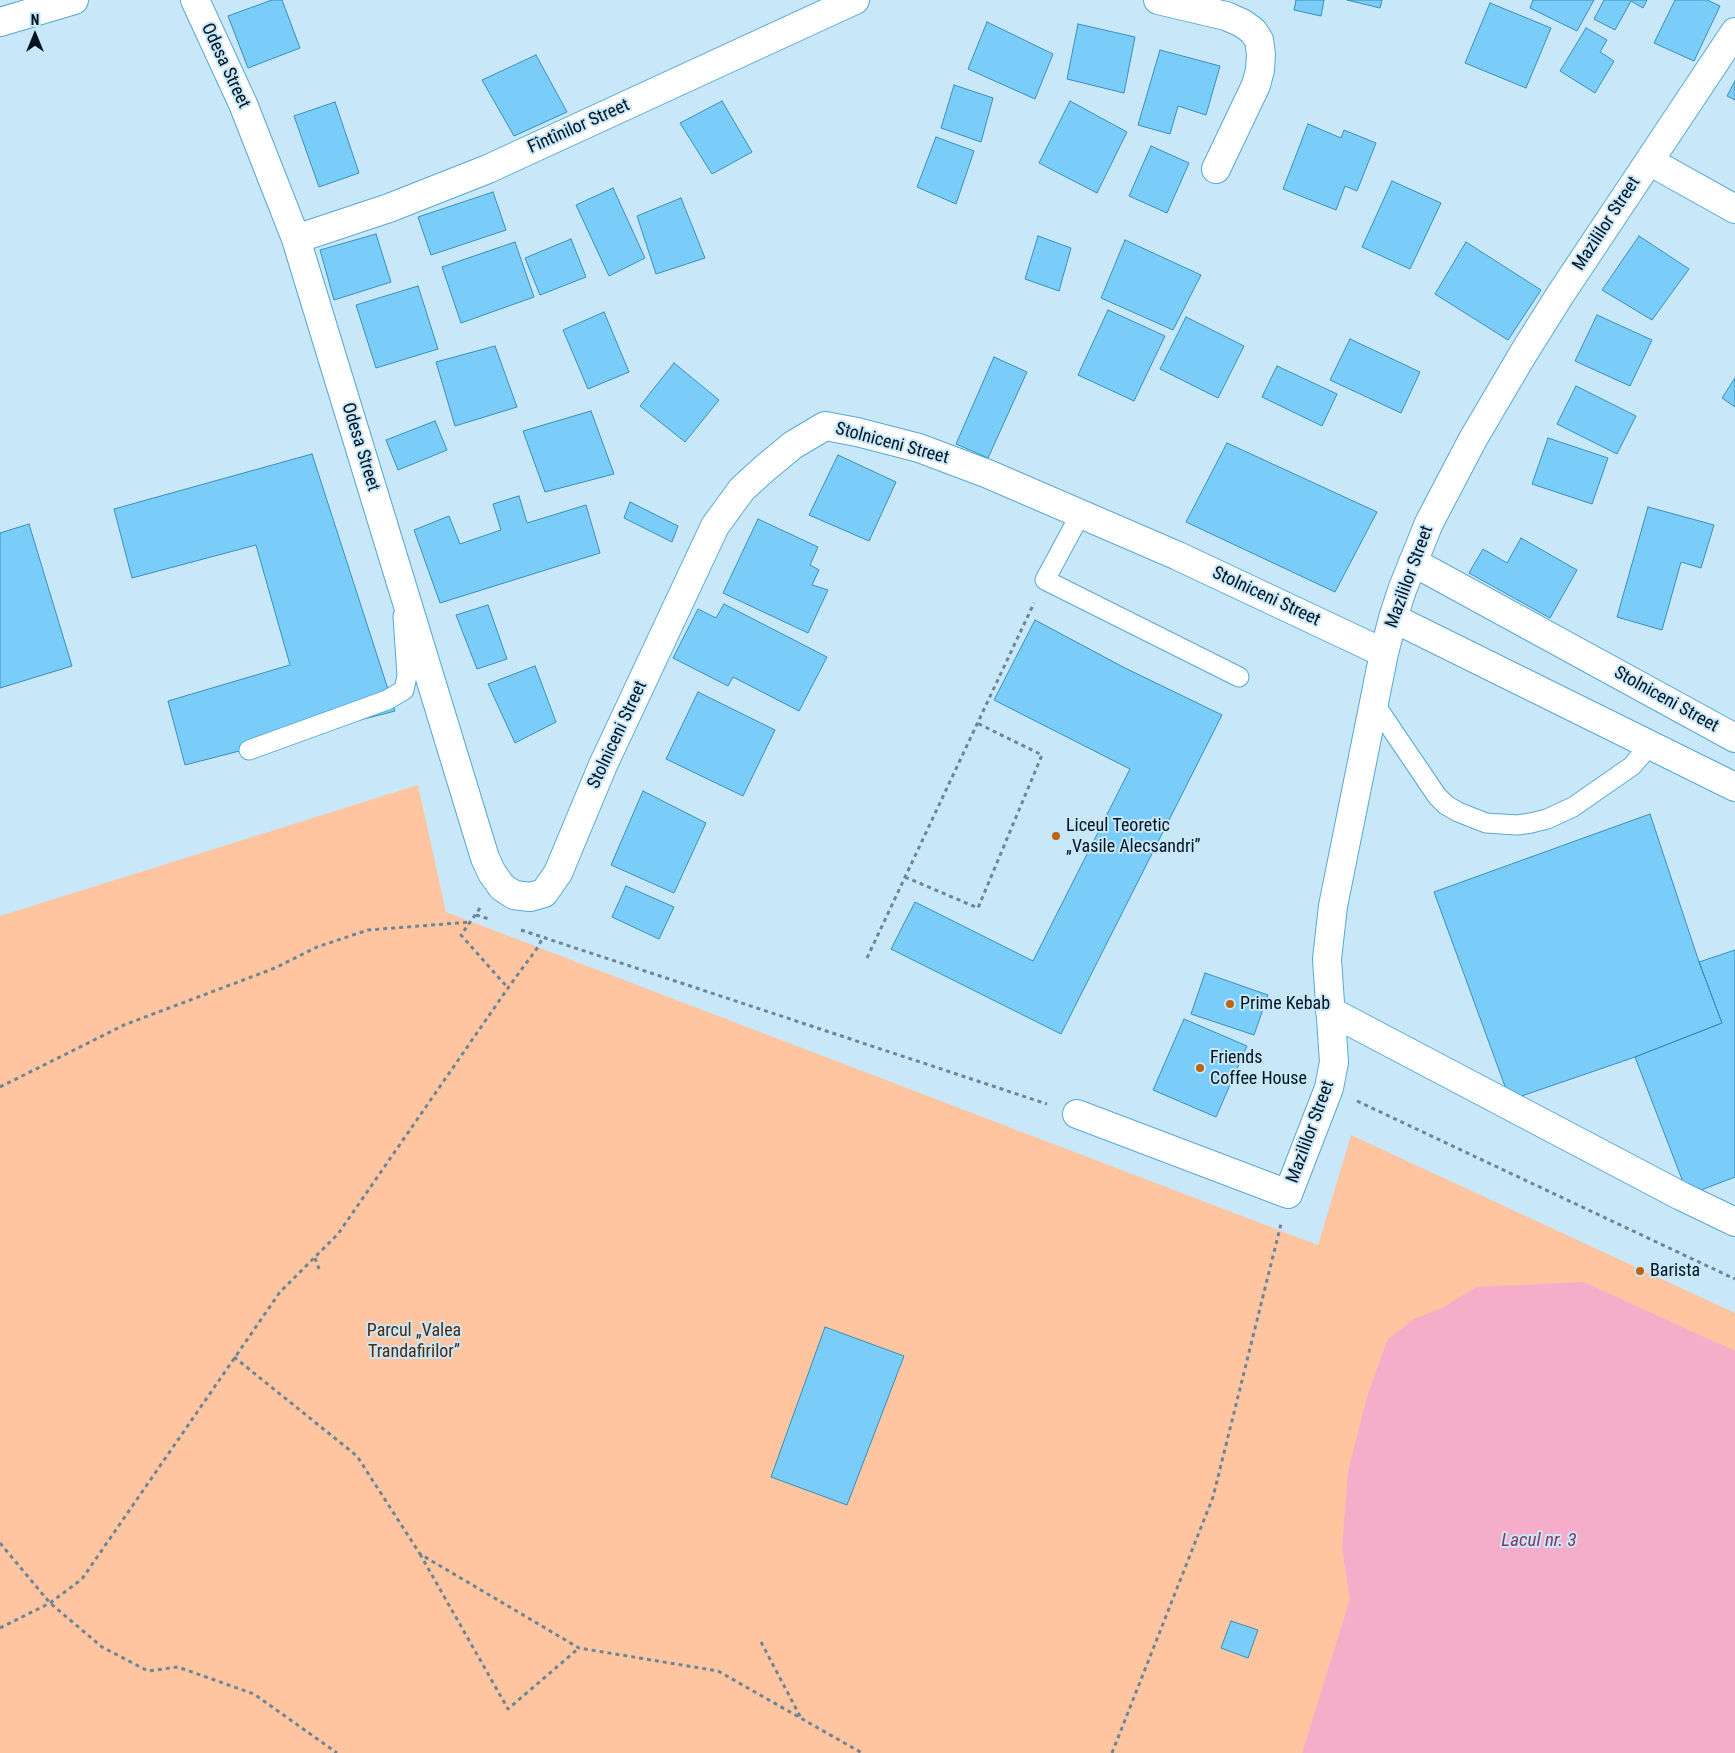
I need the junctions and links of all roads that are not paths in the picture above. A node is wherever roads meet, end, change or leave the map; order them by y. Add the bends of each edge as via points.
1 (74, 0) edge
2 (195, 0) edge
3 (856, 0) edge
4 (1158, 0) edge
5 (0, 22) edge
6 (1735, 32) edge
7 (1649, 160) junction
8 (1216, 169) dead end
9 (1735, 209) edge
10 (296, 239) junction
11 (1081, 513) junction
12 (1413, 562) junction
13 (401, 579) junction
14 (1393, 618) junction
15 (1384, 653) junction
16 (1239, 677) dead end
17 (1374, 703) junction
18 (1735, 738) edge
19 (1650, 745) junction
20 (249, 750) dead end
21 (1735, 787) edge
22 (506, 888) joint
23 (1330, 1011) junction
24 (1077, 1114) road end
25 (1735, 1222) edge

1 - 5 street
2 - 10 street, Odesa Street via 243,104
3 - 10 street, Fîntînilor Street via 488,169 389,208
4 - 8 street via 1226,16 1253,31 1259,40 1256,85
6 - 7 street, Mazililor Street
7 - 9 street
7 - 12 street, Mazililor Street via 1522,354 1473,439 1429,523
10 - 13 street, Odesa Street
11 - 15 street, Stolniceni Street
11 - 16 lane via 1045,580
11 - 22 street, Stolniceni Street via 919,448 857,432 825,426 793,445 742,489 715,526 603,765 558,873 544,893 530,898
12 - 14 street, Mazililor Street
12 - 18 street, Stolniceni Street
13 - 20 lane via 407,676 404,690 387,700
13 - 22 street, Odesa Street via 485,858 492,873
14 - 15 street, Mazililor Street
14 - 19 street
15 - 17 street, Mazililor Street
17 - 19 lane via 1437,796 1458,812 1486,823 1531,823 1573,807 1632,766
17 - 23 street, Mazililor Street via 1333,906 1327,959
19 - 21 street
23 - 24 street, Mazililor Street via 1334,1062 1330,1088 1288,1194
23 - 25 street

